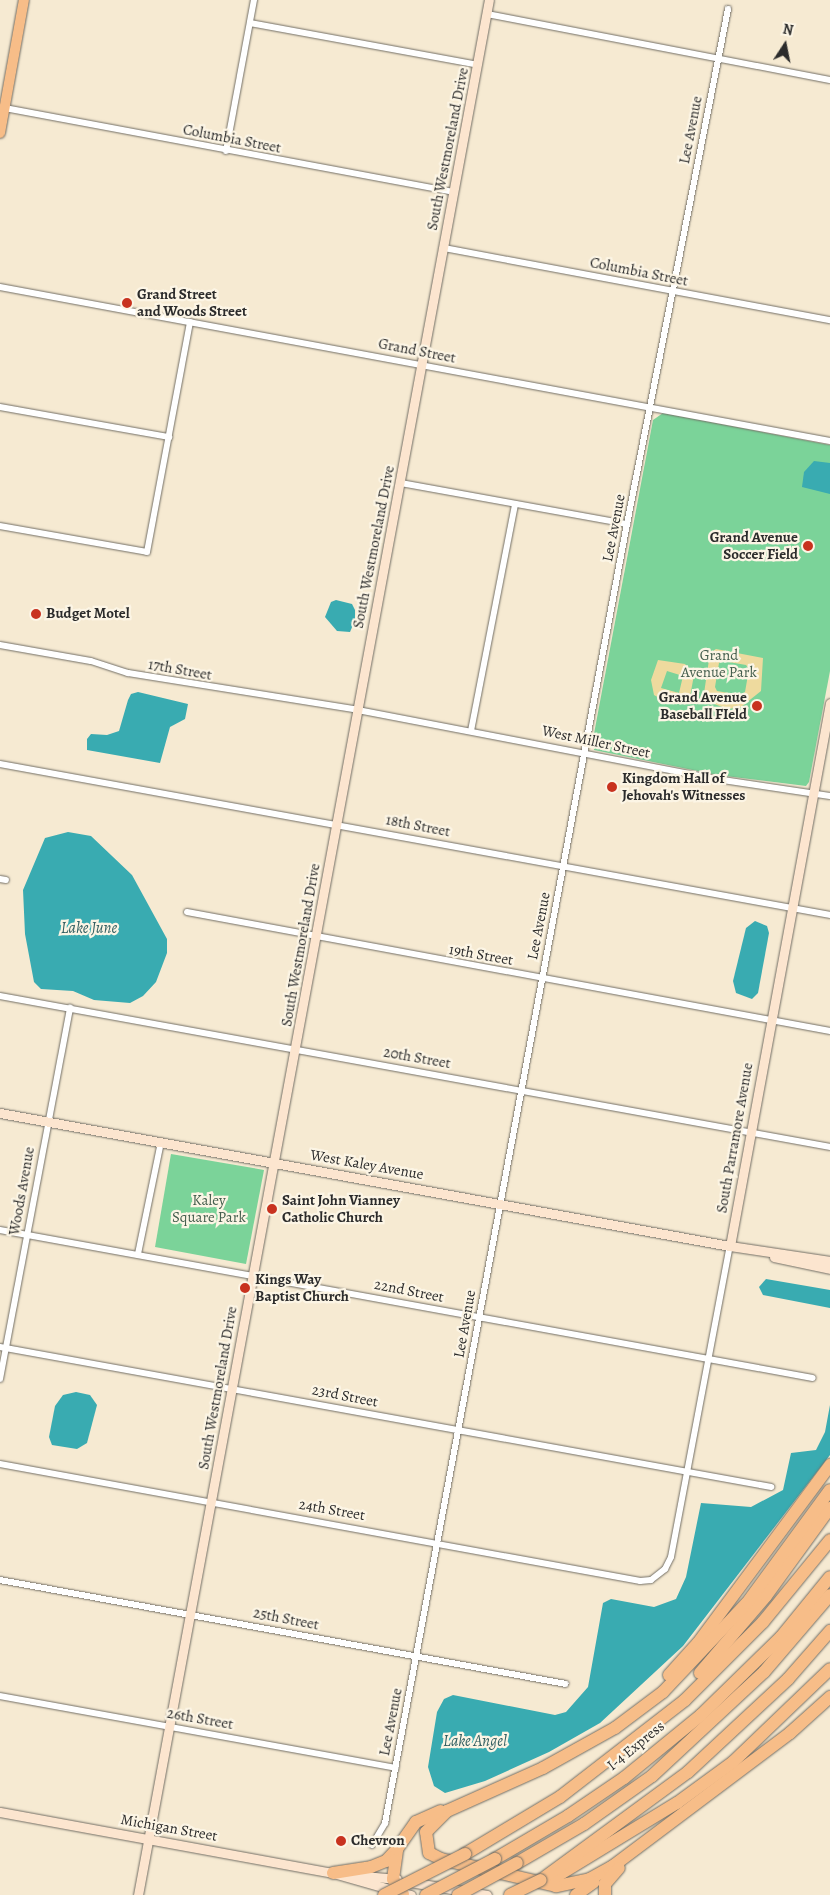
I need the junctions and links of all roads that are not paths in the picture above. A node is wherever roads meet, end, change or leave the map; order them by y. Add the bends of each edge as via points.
1 (24, 0) edge
2 (254, 0) edge
3 (489, 0) edge
4 (728, 9) dead end
5 (487, 14) junction
6 (250, 23) junction
7 (718, 57) junction
8 (478, 65) junction
9 (830, 80) edge
10 (5, 108) junction
11 (0, 133) edge
12 (226, 150) junction
13 (454, 192) junction
14 (444, 248) junction
15 (0, 287) edge
16 (672, 291) junction
17 (830, 320) edge
18 (190, 322) junction
19 (422, 364) junction
20 (0, 407) edge
21 (650, 407) junction
22 (169, 437) junction
23 (830, 441) edge
24 (400, 482) junction
25 (515, 504) junction
26 (627, 524) junction
27 (0, 526) edge
28 (0, 645) edge
29 (830, 703) edge
30 (358, 710) junction
31 (471, 731) junction
32 (584, 753) junction
33 (0, 764) edge
34 (813, 793) junction
35 (830, 796) edge
36 (337, 823) junction
37 (563, 866) junction
38 (792, 908) junction
39 (187, 912) dead end
40 (830, 915) edge
41 (316, 937) junction
42 (542, 978) junction
43 (0, 996) edge
44 (70, 1008) junction
45 (772, 1020) junction
46 (830, 1031) edge
47 (296, 1049) junction
48 (522, 1090) junction
49 (0, 1113) edge
50 (48, 1122) junction
51 (750, 1132) junction
52 (161, 1142) junction
53 (830, 1147) edge
54 (275, 1162) junction
55 (500, 1204) junction
56 (0, 1230) edge
57 (27, 1235) junction
58 (730, 1246) junction
59 (138, 1254) junction
60 (830, 1261) edge
61 (830, 1269) edge
62 (253, 1275) junction
63 (478, 1317) junction
64 (3, 1348) edge
65 (707, 1359) junction
66 (813, 1378) dead end
67 (0, 1379) edge
68 (232, 1387) junction
69 (458, 1430) junction
70 (0, 1464) edge
71 (830, 1465) edge
72 (685, 1471) junction
73 (771, 1487) dead end
74 (830, 1490) edge
75 (212, 1501) junction
76 (830, 1508) edge
77 (830, 1540) edge
78 (437, 1542) junction
79 (659, 1576) joint
80 (830, 1577) edge
81 (0, 1580) edge
82 (830, 1595) edge
83 (190, 1613) junction
84 (830, 1631) edge
85 (417, 1656) junction
86 (830, 1670) edge
87 (566, 1684) dead end
88 (830, 1689) edge
89 (0, 1696) edge
90 (830, 1697) edge
91 (685, 1700) junction
92 (170, 1726) junction
93 (777, 1741) junction
94 (570, 1752) junction
95 (395, 1768) junction
96 (447, 1811) junction
97 (0, 1812) edge
98 (662, 1830) junction
99 (148, 1838) junction
100 (372, 1845) dead end
101 (397, 1850) junction
102 (615, 1864) junction
103 (333, 1873) junction
104 (393, 1879) junction
105 (541, 1880) junction
106 (407, 1894) edge
107 (138, 1895) edge
108 (384, 1895) edge
109 (426, 1895) edge
110 (458, 1895) edge
111 (487, 1895) edge
112 (510, 1895) edge
113 (576, 1895) edge
114 (605, 1895) edge

1 - 10 main road
2 - 6 street
3 - 5 street, South Westmoreland Drive
4 - 7 street, Lee Avenue
5 - 7 street
5 - 8 street, South Westmoreland Drive
6 - 8 street
6 - 12 street
7 - 9 street
7 - 16 street, Lee Avenue
8 - 13 street, South Westmoreland Drive
10 - 11 main road
10 - 12 street, Columbia Street
12 - 13 street, Columbia Street
13 - 14 street, South Westmoreland Drive
14 - 16 street, Columbia Street
14 - 19 street, South Westmoreland Drive
15 - 18 street, Grand Street
16 - 17 street, Columbia Street
16 - 21 street, Lee Avenue
18 - 19 street, Grand Street
18 - 22 street
19 - 21 street, Grand Street
19 - 24 street, South Westmoreland Drive
20 - 22 street
21 - 23 street, Grand Street
21 - 26 street, Lee Avenue
22 - 27 street via 147,552
24 - 25 street
24 - 30 street, South Westmoreland Drive
25 - 26 street
25 - 31 street
26 - 32 street, Lee Avenue
28 - 30 street, 17th Street via 91,661 128,673
29 - 34 street, South Parramore Avenue
30 - 31 street, West Miller Street
30 - 36 street, South Westmoreland Drive
31 - 32 street, West Miller Street
32 - 34 street, West Miller Street via 716,779
32 - 37 street, Lee Avenue
33 - 36 street, 18th Street
34 - 35 street, West Miller Street
34 - 38 street, South Parramore Avenue
36 - 37 street, 18th Street
36 - 41 street, South Westmoreland Drive
37 - 38 street, 18th Street
37 - 42 street, Lee Avenue
38 - 40 street, 18th Street
38 - 45 street, South Parramore Avenue
39 - 41 street, 19th Street
41 - 42 street, 19th Street
41 - 47 street, South Westmoreland Drive
42 - 45 street, 19th Street
42 - 48 street, Lee Avenue
43 - 44 street, 20th Street
44 - 47 street, 20th Street
44 - 50 street, Woods Avenue
45 - 46 street, 19th Street
45 - 51 street, South Parramore Avenue
47 - 48 street, 20th Street
47 - 54 street, South Westmoreland Drive
48 - 51 street, 20th Street
48 - 55 street, Lee Avenue
49 - 50 street, West Kaley Avenue
50 - 52 street, West Kaley Avenue
50 - 57 street, Woods Avenue
51 - 53 street, 20th Street
51 - 58 street, South Parramore Avenue
52 - 54 street, West Kaley Avenue
52 - 59 street
54 - 55 street, West Kaley Avenue
54 - 62 street, South Westmoreland Drive
55 - 58 street, West Kaley Avenue
55 - 63 street, Lee Avenue
56 - 57 street, 22nd Street
57 - 59 street, 22nd Street
57 - 64 street, Woods Avenue
58 - 60 street
58 - 61 street
58 - 65 street, South Parramore Avenue
59 - 62 street, 22nd Street
62 - 63 street, 22nd Street
62 - 68 street, South Westmoreland Drive
63 - 65 street, 22nd Street
63 - 69 street, Lee Avenue
64 - 67 street, Woods Avenue
64 - 68 street, 23rd Street
65 - 66 street, 22nd Street
65 - 72 street, South Parramore Avenue
68 - 69 street, 23rd Street
68 - 75 street, South Westmoreland Drive
69 - 72 street, 23rd Street
69 - 78 street, Lee Avenue
70 - 75 street, 24th Street
71 - 94 highway via 698,1643 657,1687
72 - 73 street, 23rd Street
72 - 79 street, South Parramore Avenue via 671,1557
74 - 94 highway via 760,1588 690,1666 637,1713
75 - 78 street, 24th Street
75 - 83 street, South Westmoreland Drive
76 - 91 highway via 766,1596 696,1678
77 - 91 highway via 763,1622
78 - 79 street, 24th Street via 640,1581
78 - 85 street, Lee Avenue
80 - 109 highway, I-4 Express, bridge via 781,1636 701,1715 624,1778 568,1816
81 - 83 street, 25th Street
82 - 110 highway, bridge via 764,1672 652,1776 584,1824
83 - 85 street, 25th Street
83 - 92 street, South Westmoreland Drive
84 - 105 highway via 788,1679 688,1772
85 - 87 street, 25th Street
85 - 95 street, Lee Avenue
86 - 105 highway via 768,1732 698,1788 556,1878
88 - 93 highway
89 - 92 street, 26th Street
90 - 93 highway
91 - 108 highway, bridge via 560,1797 465,1854
92 - 95 street, 26th Street
92 - 99 street, South Westmoreland Drive
93 - 98 highway
94 - 96 highway via 543,1768
95 - 100 street, Lee Avenue via 384,1827
96 - 101 highway via 439,1810 416,1822
96 - 102 highway via 426,1832 430,1853 441,1859 556,1886 590,1879
97 - 99 street, Michigan Street
98 - 102 highway
98 - 114 highway via 609,1877
99 - 103 street, Michigan Street
99 - 107 street, South Westmoreland Drive
101 - 103 highway via 386,1861 371,1867
101 - 104 highway
102 - 113 highway
103 - 104 street, Michigan Street
103 - 106 street, Michigan Street
104 - 106 highway
104 - 111 street, Michigan Street
105 - 112 highway, bridge

